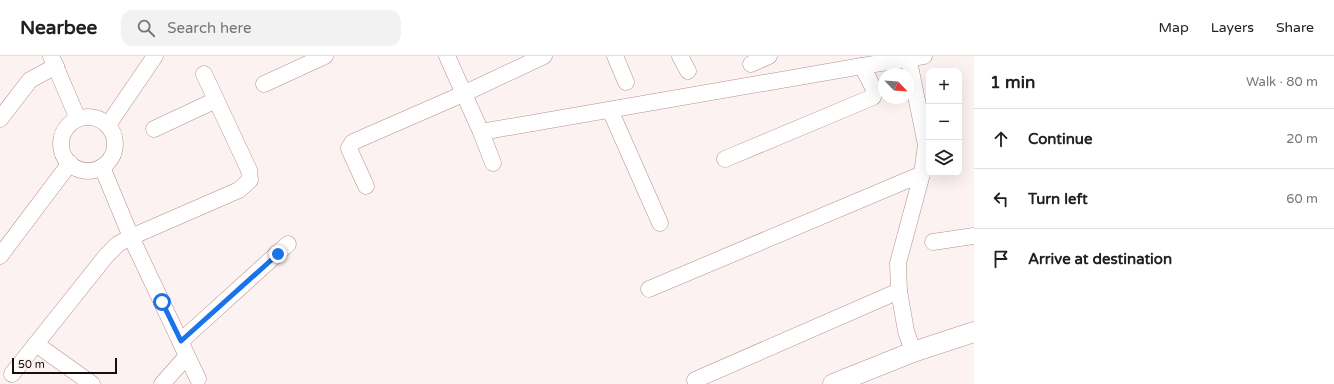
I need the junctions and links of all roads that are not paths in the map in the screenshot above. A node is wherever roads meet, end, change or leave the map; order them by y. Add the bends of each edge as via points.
1 (156, 56) edge
2 (325, 56) edge
3 (447, 56) edge
4 (544, 56) edge
5 (614, 56) edge
6 (680, 56) edge
7 (769, 56) edge
8 (914, 57) edge
9 (53, 61) edge
10 (751, 64) dead end
11 (862, 66) junction
12 (688, 72) dead end
13 (204, 74) dead end
14 (626, 82) dead end
15 (264, 84) dead end
16 (463, 94) junction
17 (216, 100) junction
18 (610, 110) junction
19 (0, 119) edge
20 (78, 119) junction
21 (108, 125) junction
22 (154, 129) dead end
23 (481, 132) junction
24 (725, 159) dead end
25 (70, 163) junction
26 (493, 163) dead end
27 (102, 167) junction
28 (922, 174) junction
29 (366, 186) dead end
30 (660, 223) dead end
31 (974, 236) edge
32 (132, 237) junction
33 (933, 242) dead end
34 (288, 244) dead end
35 (0, 256) edge
36 (649, 289) dead end
37 (899, 292) junction
38 (974, 332) edge
39 (36, 344) junction
40 (184, 348) junction
41 (913, 352) junction
42 (12, 374) dead end
43 (198, 379) dead end
44 (695, 380) dead end
45 (92, 384) edge
46 (162, 384) edge
47 (833, 384) edge

1 - 21 street
2 - 15 street
3 - 16 street
4 - 16 street
5 - 14 street
6 - 12 street
7 - 10 street
8 - 11 street
8 - 28 street via 926,145
9 - 19 street via 30,80
9 - 20 street
11 - 18 street
11 - 24 street via 875,91 873,97
13 - 17 street
16 - 23 street
16 - 29 street via 353,142 350,151
17 - 22 street
17 - 32 street via 249,170 250,180 239,190
18 - 23 street
18 - 30 street
20 - 21 street via 94,117
20 - 25 street via 68,127 62,139 62,148
21 - 27 street via 115,139 115,147 113,155
23 - 26 street
25 - 27 street via 85,170
25 - 35 street
27 - 32 street
28 - 36 street
28 - 37 street via 898,263
31 - 33 street
32 - 39 street via 118,244 106,256
32 - 40 street
34 - 40 street
37 - 41 street via 906,331
37 - 44 street
38 - 41 main road
39 - 42 street
39 - 45 street
40 - 43 street
40 - 46 street
41 - 47 main road

